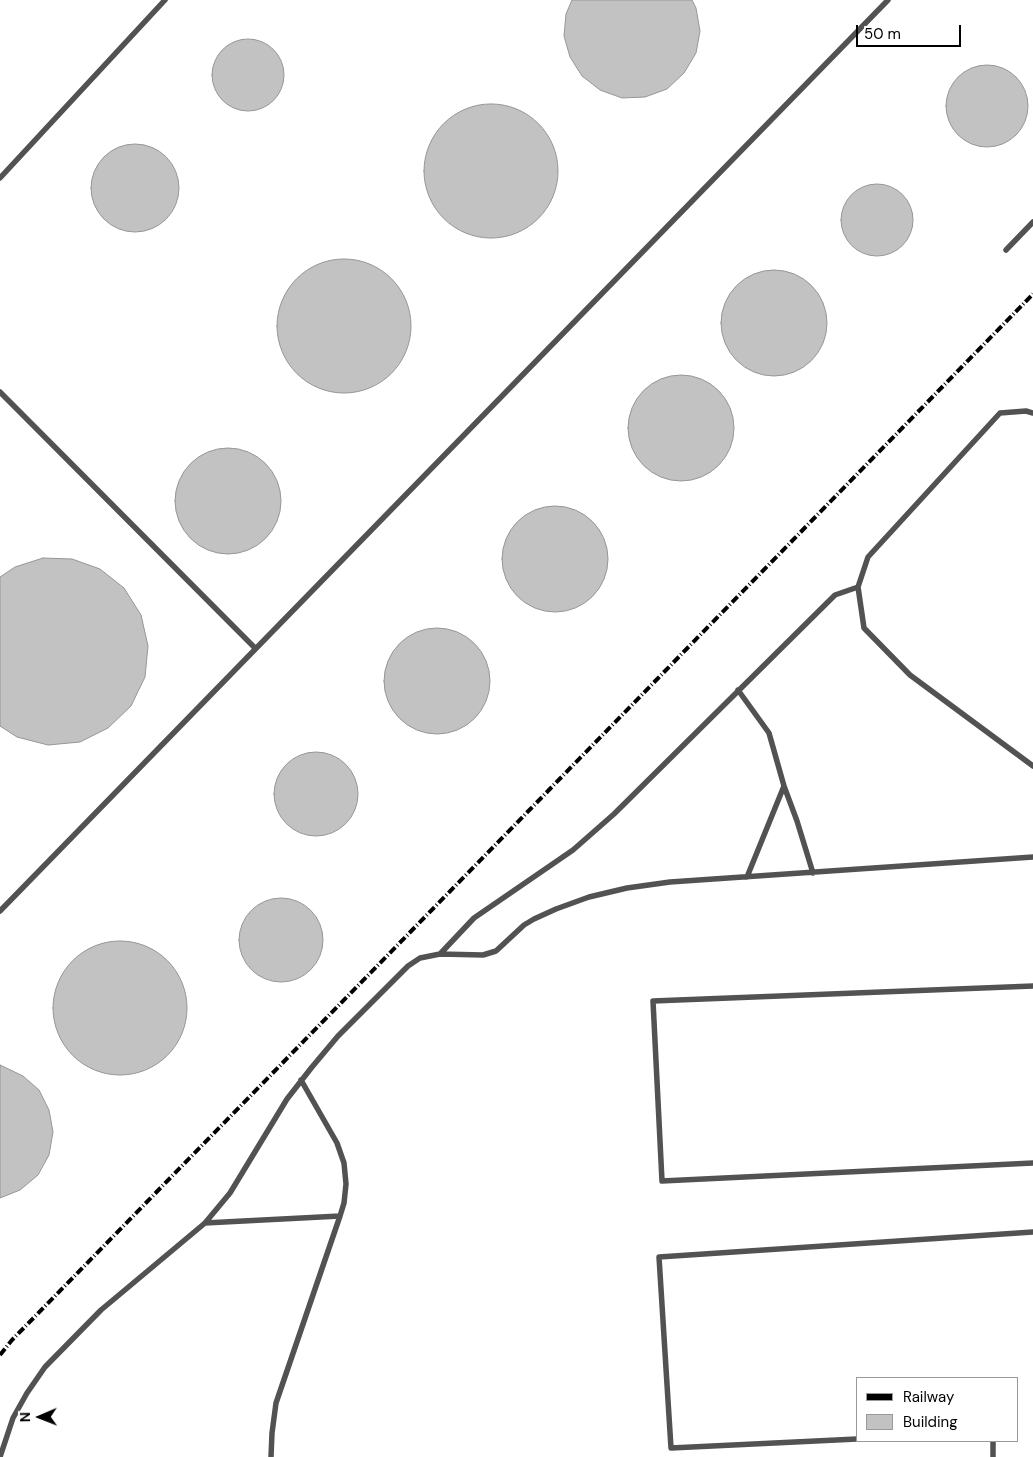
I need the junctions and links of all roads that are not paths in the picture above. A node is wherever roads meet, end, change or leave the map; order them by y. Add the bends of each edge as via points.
1 (165, 0) edge
2 (888, 0) edge
3 (0, 178) edge
4 (1033, 222) edge
5 (1006, 250) dead end
6 (0, 392) edge
7 (1033, 413) edge
8 (858, 587) junction
9 (255, 648) junction
10 (738, 690) junction
11 (1033, 766) edge
12 (784, 786) junction
13 (1033, 857) edge
14 (813, 873) junction
15 (747, 878) junction
16 (0, 910) edge
17 (440, 954) junction
18 (1033, 986) edge
19 (302, 1080) junction
20 (1033, 1163) edge
21 (340, 1216) junction
22 (205, 1223) junction
23 (1033, 1232) edge
24 (856, 1439) edge
25 (992, 1442) edge
26 (0, 1457) edge
27 (271, 1457) edge
28 (993, 1457) edge

1 - 3 lane
2 - 9 lane
4 - 5 lane
6 - 9 lane
7 - 8 lane via 1000,413 868,557
8 - 10 lane via 835,595
8 - 11 lane via 864,628 910,675
9 - 16 lane
10 - 12 lane via 769,733
10 - 17 lane via 614,814 572,850 474,918
12 - 14 lane
12 - 15 lane
13 - 14 lane
14 - 15 lane
15 - 17 lane via 670,882 589,897 534,919 496,951 483,956
17 - 19 lane via 420,958 408,966 338,1036
18 - 20 lane via 653,1001 662,1181
19 - 21 lane via 337,1142 344,1163 346,1184
19 - 22 lane via 230,1193
21 - 22 lane
21 - 27 lane via 276,1403
22 - 26 lane via 101,1310 45,1367 13,1418
23 - 24 lane via 659,1257 671,1448
25 - 28 lane

